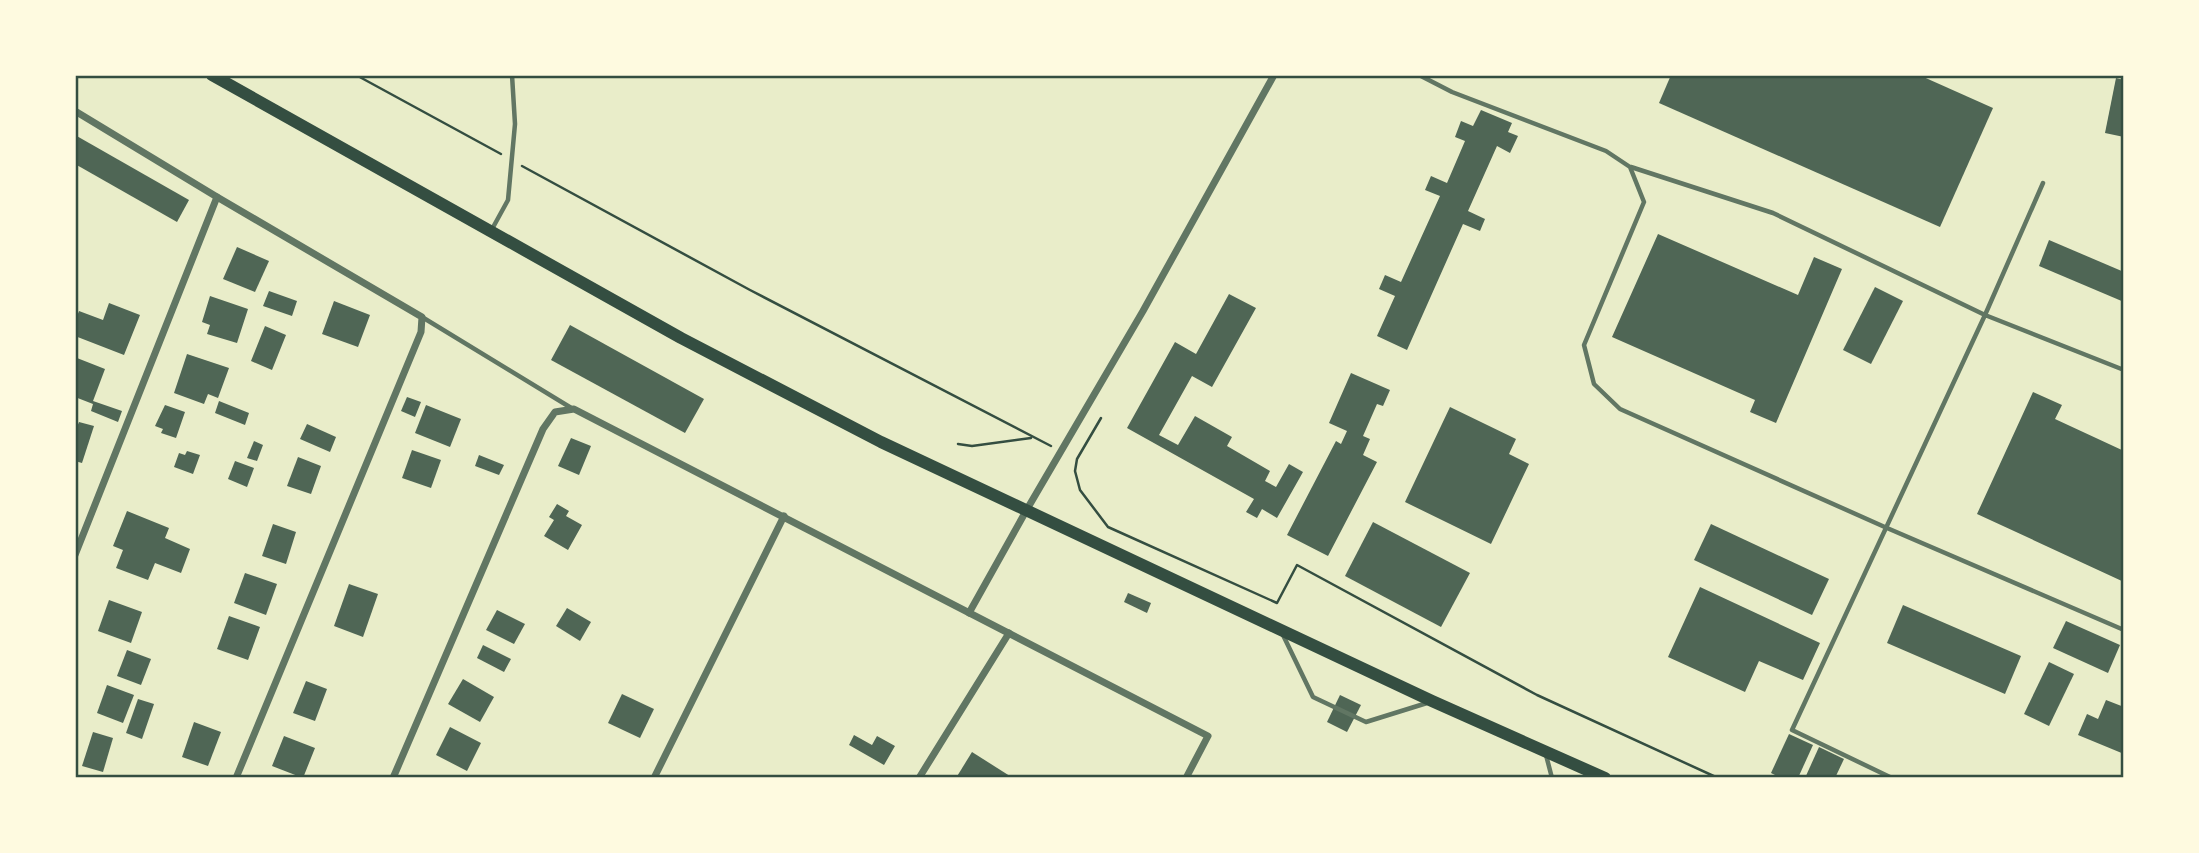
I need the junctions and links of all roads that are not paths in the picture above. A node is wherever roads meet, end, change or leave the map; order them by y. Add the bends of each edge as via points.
1 (212, 75) edge
2 (512, 75) edge
3 (1274, 75) edge
4 (1419, 75) edge
5 (75, 111) edge
6 (1630, 167) junction
7 (2043, 183) dead end
8 (217, 197) junction
9 (491, 231) junction
10 (1985, 316) junction
11 (422, 317) junction
12 (2124, 370) edge
13 (574, 409) junction
14 (1026, 510) junction
15 (784, 516) junction
16 (1887, 528) junction
17 (75, 555) edge
18 (969, 613) junction
19 (1279, 628) junction
20 (2124, 630) edge
21 (1009, 633) junction
22 (1432, 701) junction
23 (1545, 751) junction
24 (236, 778) edge
25 (393, 778) edge
26 (654, 778) edge
27 (919, 778) edge
28 (1186, 778) edge
29 (1552, 778) edge
30 (1605, 778) edge
31 (1892, 778) edge

1 - 9 main road
2 - 9 lane via 515,124 508,200
3 - 14 street
4 - 6 lane via 1606,151
5 - 8 street
6 - 10 lane via 1773,213
6 - 16 lane via 1644,202 1584,345 1594,384 1620,409
7 - 10 lane
8 - 11 street
8 - 17 street
9 - 14 main road via 693,344 881,442
10 - 12 lane
10 - 16 lane
11 - 13 lane
11 - 24 street via 421,332
13 - 15 street
13 - 25 street via 555,412 543,429
14 - 18 street
14 - 19 main road
15 - 18 street
15 - 26 street
16 - 20 lane
16 - 31 lane via 1792,730
18 - 21 street
19 - 22 main road
19 - 22 lane via 1313,697 1366,722
21 - 27 street
21 - 28 street via 1208,736
22 - 23 main road
23 - 29 lane
23 - 30 main road

